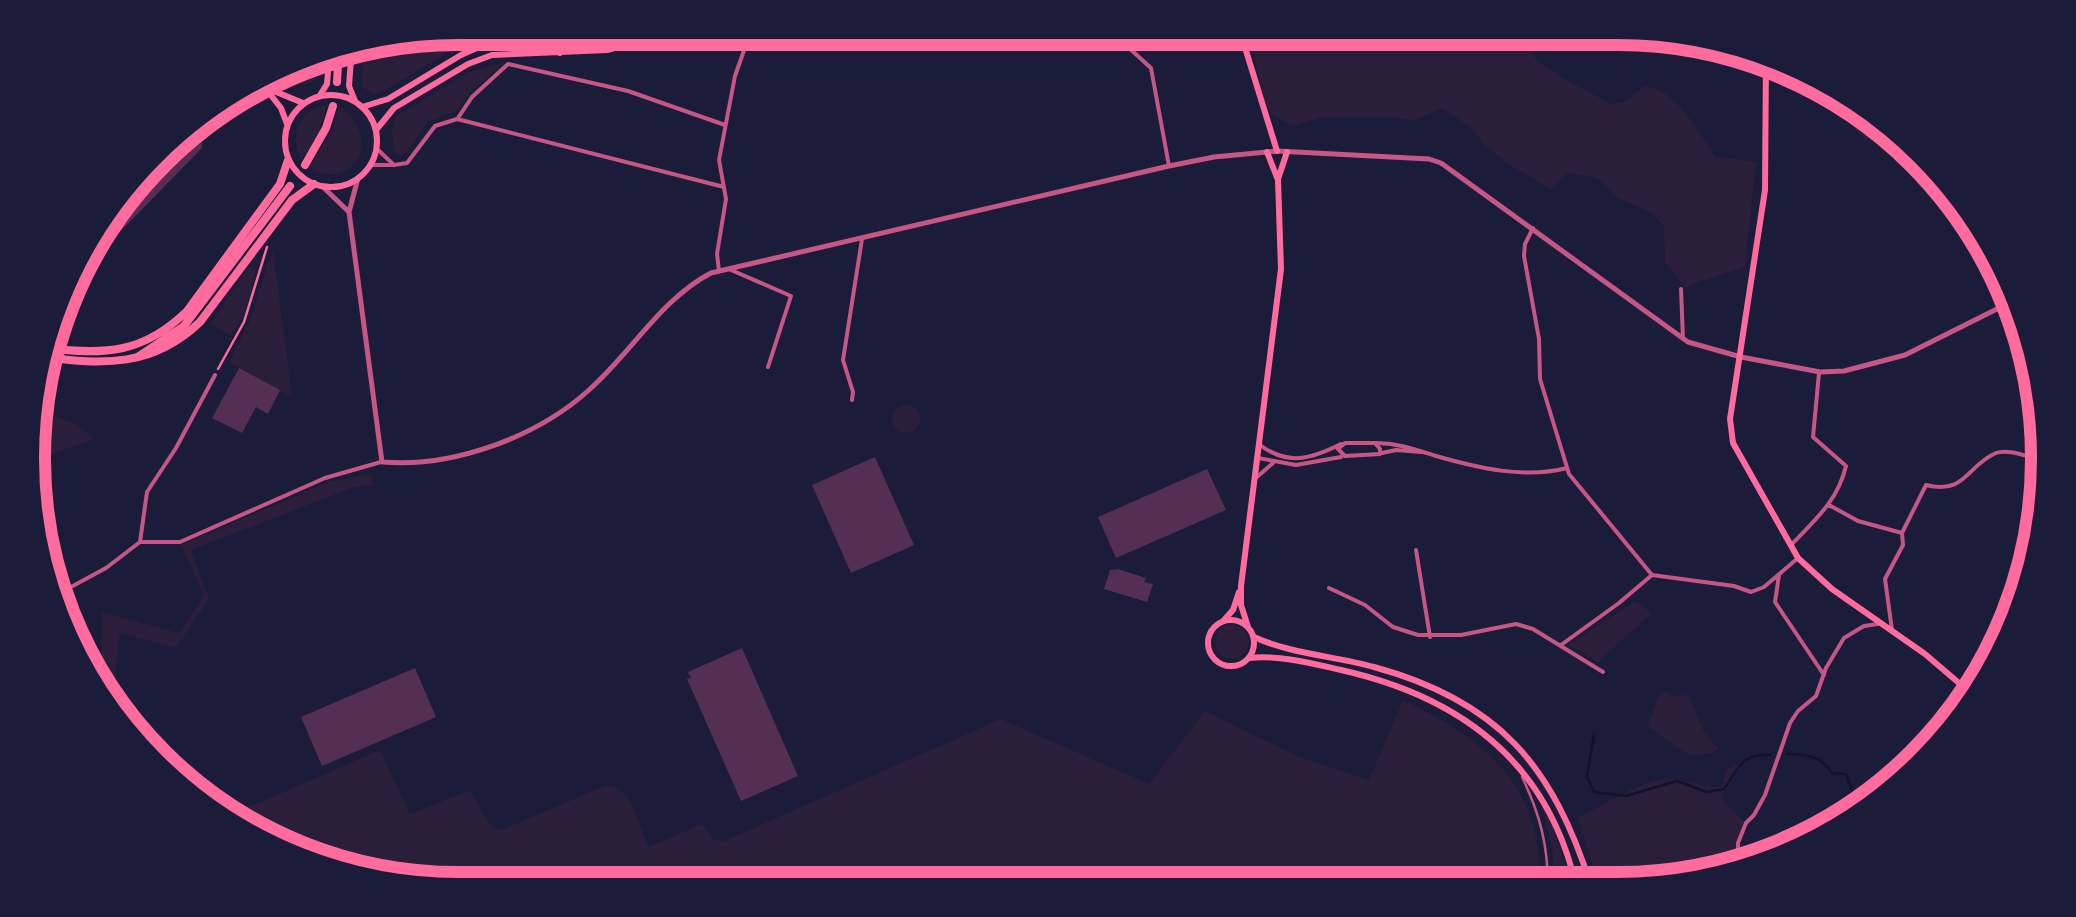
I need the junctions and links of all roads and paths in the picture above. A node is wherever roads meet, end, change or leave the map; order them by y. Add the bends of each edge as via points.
1 (483, 45) edge
2 (550, 45) edge
3 (625, 45) edge
4 (746, 45) edge
5 (1126, 45) edge
6 (1243, 45) edge
7 (561, 54) junction
8 (351, 59) edge
9 (338, 63) edge
10 (329, 66) edge
11 (1766, 72) edge
12 (337, 82) dead end
13 (273, 90) edge
14 (269, 92) edge
15 (320, 95) junction
16 (303, 103) junction
17 (359, 104) junction
18 (333, 106) dead end
19 (457, 119) junction
20 (287, 124) junction
21 (725, 126) junction
22 (376, 130) junction
23 (376, 148) junction
24 (1276, 151) junction
25 (1267, 152) junction
26 (1287, 152) junction
27 (288, 160) junction
28 (305, 165) dead end
29 (370, 165) junction
30 (394, 165) junction
31 (1169, 166) junction
32 (358, 178) junction
33 (1278, 180) junction
34 (319, 185) junction
35 (290, 186) dead end
36 (724, 187) junction
37 (349, 212) junction
38 (1533, 228) junction
39 (862, 239) junction
40 (271, 241) dead end
41 (729, 269) junction
42 (719, 271) junction
43 (1681, 289) dead end
44 (2002, 306) edge
45 (1684, 339) junction
46 (60, 349) edge
47 (139, 356) junction
48 (1741, 357) junction
49 (58, 358) edge
50 (768, 367) dead end
51 (1820, 372) junction
52 (215, 374) joint
53 (852, 400) dead end
54 (1375, 443) junction
55 (1340, 444) junction
56 (1260, 445) junction
57 (1426, 452) junction
58 (1380, 454) junction
59 (1351, 456) junction
60 (1258, 458) junction
61 (2031, 458) edge
62 (382, 462) junction
63 (1273, 463) junction
64 (1567, 468) junction
65 (1255, 480) junction
66 (1830, 505) junction
67 (1902, 533) junction
68 (140, 542) junction
69 (1790, 546) junction
70 (1416, 550) dead end
71 (1798, 558) junction
72 (1652, 575) junction
73 (1779, 575) junction
74 (1241, 586) junction
75 (1328, 588) dead end
76 (66, 589) edge
77 (1222, 622) junction
78 (1883, 624) junction
79 (1248, 627) junction
80 (1892, 630) junction
81 (1254, 637) junction
82 (1430, 637) junction
83 (1560, 645) junction
84 (1250, 658) junction
85 (1603, 672) dead end
86 (1824, 675) junction
87 (1962, 686) edge
88 (1516, 766) junction
89 (1738, 854) edge
90 (1548, 872) edge
91 (1573, 872) edge
92 (1585, 872) edge

1 - 17 main road via 388,99
2 - 7 main road
3 - 7 main road
4 - 21 street
5 - 31 street via 1151,68
6 - 24 main road
7 - 22 main road via 492,55 468,64 394,108
8 - 17 main road via 349,86
9 - 12 highway
10 - 15 main road
11 - 48 main road via 1765,190
13 - 16 main road
14 - 20 main road
15 - 16 main road
15 - 17 main road
16 - 20 main road
17 - 22 main road
18 - 28 highway
19 - 21 street via 508,64 628,90
19 - 30 street via 435,126 407,164
19 - 36 street
20 - 27 main road
21 - 36 street
22 - 23 main road
23 - 29 main road
23 - 30 street
24 - 25 street
24 - 26 street
25 - 31 street
25 - 33 main road
26 - 33 main road
26 - 38 street via 1429,158
27 - 34 main road
27 - 46 highway via 280,184 171,326 142,343 103,353
29 - 30 street
29 - 32 main road
31 - 39 street
32 - 34 main road
32 - 37 street
33 - 56 main road via 1282,269
34 - 37 street
34 - 47 highway via 292,200 200,322 182,339
35 - 47 highway via 184,326
36 - 42 street
37 - 62 street
38 - 45 street
38 - 64 street via 1524,256 1540,379
39 - 41 street
39 - 53 street via 843,360
40 - 52 path via 244,322
41 - 42 street
41 - 50 street via 791,296
42 - 62 street via 686,286 590,390 552,416 488,450
43 - 45 street
44 - 51 street via 1905,356
45 - 48 street
47 - 49 highway via 103,362
48 - 51 street
48 - 69 main road via 1730,419 1734,443
51 - 66 street via 1812,437 1846,466
52 - 68 street via 147,492
54 - 55 street
54 - 57 street
54 - 58 street
55 - 56 street via 1298,459
55 - 59 street via 1340,454
56 - 60 main road
57 - 58 street
57 - 64 street via 1520,472
58 - 59 street
59 - 63 street
60 - 63 street
60 - 65 main road
61 - 67 street via 1994,454 1949,487 1926,485
62 - 68 street via 325,478 180,542
63 - 65 street
64 - 72 street
65 - 74 main road
66 - 67 street
66 - 69 street
67 - 80 street via 1903,545 1885,579
68 - 76 street
69 - 71 main road
70 - 82 street
71 - 73 street
71 - 78 main road
72 - 73 street via 1750,592
72 - 83 street
73 - 86 street via 1775,602
74 - 77 main road
74 - 79 main road
75 - 82 street via 1393,627
77 - 79 main road
77 - 84 main road via 1208,638 1214,659 1235,666
78 - 80 main road
78 - 86 street via 1844,638
79 - 81 main road
80 - 87 main road
81 - 84 main road
81 - 92 main road via 1397,674 1490,722 1544,779 1566,815
82 - 83 street via 1516,624
83 - 85 street
84 - 88 main road via 1296,660 1416,693 1480,732
86 - 89 street via 1816,696 1790,723
88 - 90 lane via 1542,824
88 - 91 main road via 1554,817

